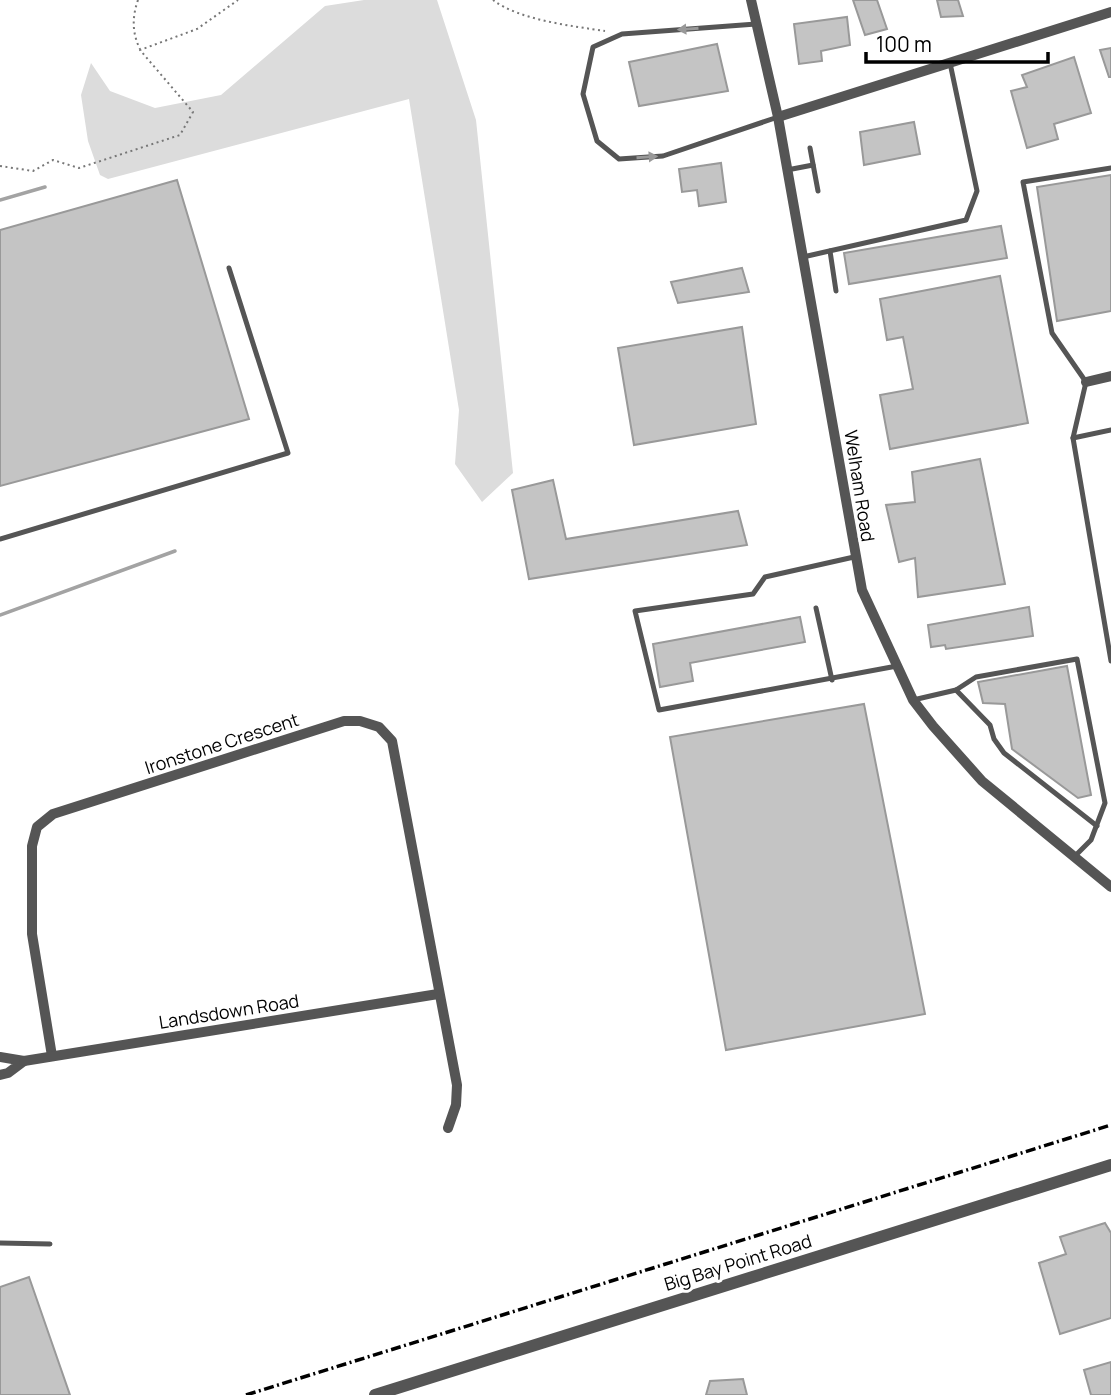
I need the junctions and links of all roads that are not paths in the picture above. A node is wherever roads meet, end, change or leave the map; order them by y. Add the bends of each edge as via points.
1 (751, 0) edge
2 (1111, 12) edge
3 (756, 24) junction
4 (950, 63) junction
5 (778, 117) junction
6 (810, 148) dead end
7 (813, 165) junction
8 (1111, 168) edge
9 (788, 170) junction
10 (818, 191) dead end
11 (830, 251) junction
12 (803, 257) junction
13 (229, 268) dead end
14 (836, 291) dead end
15 (1111, 376) edge
16 (1086, 382) junction
17 (1111, 430) edge
18 (1073, 438) junction
19 (0, 540) edge
20 (854, 557) junction
21 (816, 608) dead end
22 (1111, 661) edge
23 (897, 666) junction
24 (832, 680) junction
25 (956, 691) junction
26 (913, 700) junction
27 (1097, 826) junction
28 (1076, 855) junction
29 (1111, 887) edge
30 (438, 994) junction
31 (52, 1056) junction
32 (0, 1057) edge
33 (24, 1060) junction
34 (0, 1074) edge
35 (448, 1128) dead end
36 (1111, 1165) edge
37 (0, 1244) edge
38 (50, 1244) dead end
39 (375, 1395) edge

1 - 3 street, Welham Road
2 - 4 street
3 - 5 street, Welham Road
3 -> 5 lane via 622,34 593,47 583,94 597,141 619,159 663,156
4 - 5 street
4 - 11 lane via 978,191 966,220
5 - 9 street, Welham Road
6 - 7 lane
7 - 9 lane
7 - 10 lane
8 - 16 lane via 1023,182 1052,332
9 - 12 street, Welham Road
11 - 12 lane
11 - 14 lane
12 - 20 street, Welham Road
13 - 19 lane via 288,453
15 - 16 street
16 - 18 lane
17 - 18 lane
18 - 22 lane
20 - 23 street, Welham Road via 862,590
20 - 24 lane via 765,577 753,594 635,611 659,710
21 - 24 lane
23 - 24 lane
23 - 26 street, Welham Road
25 - 26 lane
25 - 27 lane via 990,725 1004,752
25 - 27 lane via 976,677 1077,659 1105,803
26 - 28 street, Welham Road via 982,781
27 - 28 lane
28 - 29 street, Welham Road
30 - 31 street, Landsdown Road
30 - 31 street, Ironstone Crescent via 392,741 379,727 344,721 53,814 37,827 32,846 32,934
30 - 35 street, Ironstone Crescent via 457,1085
31 - 33 street, Landsdown Road
32 - 33 street, Landsdown Road
33 - 34 street, Landsdown Road
36 - 39 street, Big Bay Point Road
37 - 38 lane

